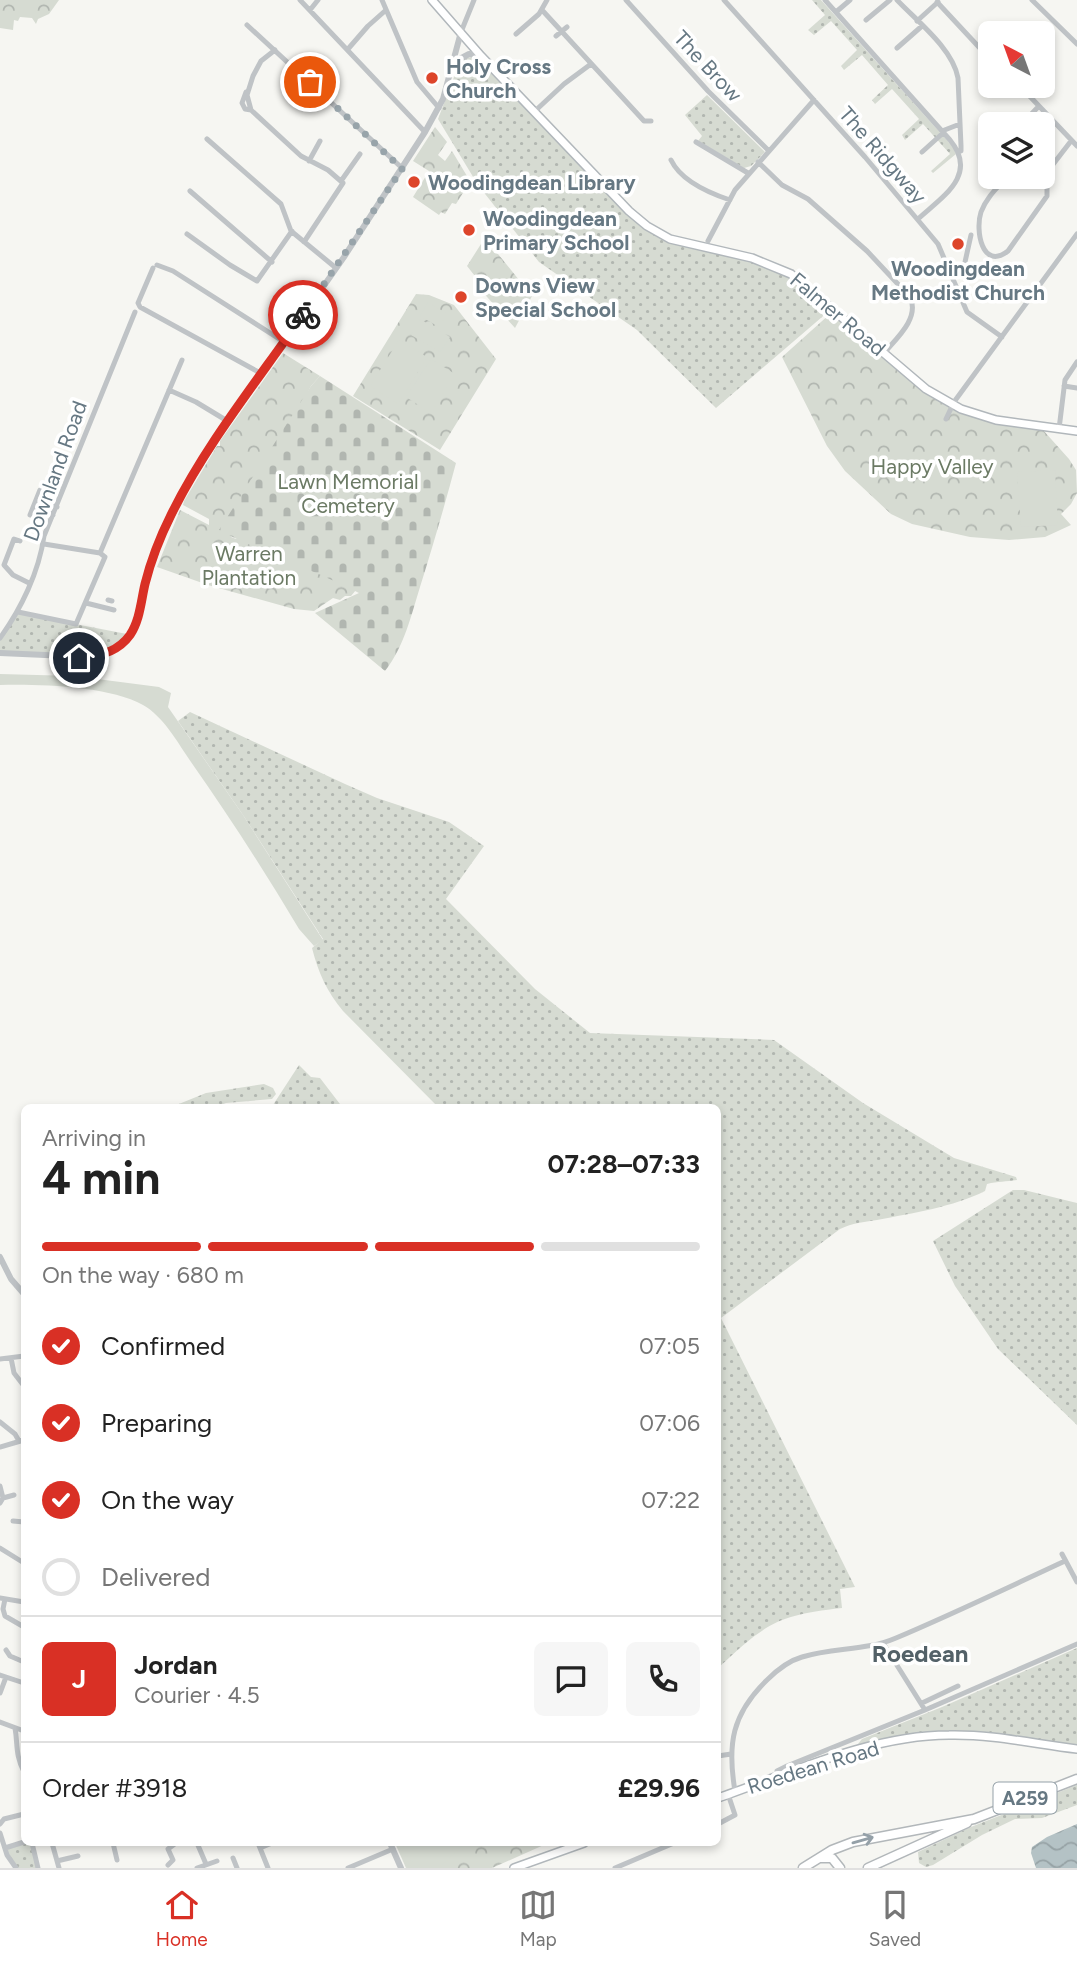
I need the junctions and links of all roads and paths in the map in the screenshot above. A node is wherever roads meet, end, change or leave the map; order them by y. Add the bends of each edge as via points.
1 (300, 0) edge
2 (318, 0) edge
3 (382, 0) edge
4 (432, 0) edge
5 (474, 0) edge
6 (547, 0) edge
7 (625, 0) edge
8 (724, 0) edge
9 (825, 0) edge
10 (850, 0) edge
11 (890, 0) edge
12 (897, 0) edge
13 (1032, 0) edge
14 (939, 1) edge
15 (310, 10) junction
16 (386, 10) junction
17 (541, 10) junction
18 (836, 12) junction
19 (867, 17) dead end
20 (919, 24) junction
21 (247, 25) dead end
22 (461, 32) junction
23 (516, 34) dead end
24 (1077, 44) edge
25 (978, 45) edge
26 (897, 48) dead end
27 (348, 49) junction
28 (275, 50) junction
29 (481, 56) junction
30 (454, 62) junction
31 (591, 64) junction
32 (1031, 98) edge
33 (814, 100) junction
34 (1039, 106) junction
35 (439, 108) junction
36 (535, 111) junction
37 (1033, 112) edge
38 (651, 121) dead end
39 (960, 124) junction
40 (425, 132) junction
41 (943, 132) junction
42 (207, 139) dead end
43 (320, 141) dead end
44 (1071, 141) junction
45 (696, 142) dead end
46 (1077, 146) edge
47 (769, 151) junction
48 (922, 152) dead end
49 (958, 152) junction
50 (359, 154) dead end
51 (671, 160) dead end
52 (1055, 160) edge
53 (309, 161) junction
54 (758, 162) junction
55 (402, 169) junction
56 (748, 173) junction
57 (341, 181) junction
58 (997, 189) edge
59 (1047, 189) edge
60 (190, 191) dead end
61 (730, 200) junction
62 (918, 219) junction
63 (292, 231) junction
64 (187, 234) dead end
65 (1077, 234) edge
66 (971, 235) dead end
67 (708, 241) dead end
68 (304, 242) junction
69 (272, 262) junction
70 (336, 268) junction
71 (954, 277) junction
72 (137, 309) junction
73 (1002, 337) junction
74 (284, 342) junction
75 (884, 353) junction
76 (182, 360) dead end
77 (1077, 362) edge
78 (262, 374) junction
79 (1064, 386) junction
80 (1077, 388) edge
81 (169, 390) junction
82 (953, 405) junction
83 (946, 419) dead end
84 (229, 422) junction
85 (1059, 429) junction
86 (1077, 431) edge
87 (40, 490) dead end
88 (37, 499) junction
89 (34, 507) junction
90 (57, 507) junction
91 (30, 515) dead end
92 (53, 515) junction
93 (14, 539) dead end
94 (44, 544) junction
95 (100, 553) junction
96 (2, 565) edge
97 (29, 583) junction
98 (110, 600) dead end
99 (86, 603) junction
100 (106, 607) junction
101 (114, 610) dead end
102 (18, 612) junction
103 (0, 638) edge
104 (0, 653) edge
105 (1, 1262) edge
106 (21, 1291) edge
107 (21, 1356) edge
108 (11, 1358) junction
109 (0, 1359) edge
110 (21, 1382) edge
111 (0, 1422) edge
112 (21, 1439) edge
113 (21, 1440) edge
114 (0, 1447) edge
115 (0, 1486) edge
116 (14, 1495) dead end
117 (1, 1501) edge
118 (13, 1521) dead end
119 (21, 1522) edge
120 (0, 1548) edge
121 (1062, 1554) dead end
122 (21, 1560) edge
123 (1065, 1561) junction
124 (1077, 1582) edge
125 (2, 1598) edge
126 (21, 1601) edge
127 (21, 1627) edge
128 (883, 1643) junction
129 (1077, 1644) edge
130 (6, 1650) dead end
131 (21, 1661) edge
132 (3, 1676) edge
133 (21, 1682) edge
134 (958, 1686) dead end
135 (2, 1694) edge
136 (922, 1703) junction
137 (925, 1710) junction
138 (0, 1722) edge
139 (15, 1728) junction
140 (21, 1730) edge
141 (21, 1734) edge
142 (17, 1737) junction
143 (1077, 1749) edge
144 (731, 1754) junction
145 (721, 1756) edge
146 (21, 1763) edge
147 (798, 1765) junction
148 (1077, 1779) edge
149 (732, 1793) junction
150 (721, 1797) edge
151 (21, 1815) edge
152 (974, 1818) junction
153 (1, 1820) edge
154 (721, 1822) edge
155 (0, 1833) edge
156 (21, 1843) edge
157 (33, 1846) edge
158 (53, 1846) edge
159 (114, 1846) edge
160 (162, 1846) edge
161 (172, 1846) edge
162 (198, 1846) edge
163 (259, 1846) edge
164 (391, 1846) edge
165 (576, 1846) edge
166 (667, 1846) edge
167 (168, 1849) junction
168 (3, 1850) edge
169 (78, 1856) dead end
170 (233, 1858) dead end
171 (817, 1859) junction
172 (117, 1860) dead end
173 (217, 1861) dead end
174 (172, 1863) dead end
175 (58, 1864) edge
176 (206, 1864) junction
177 (16, 1868) edge
178 (38, 1868) edge
179 (197, 1868) edge
180 (237, 1868) edge
181 (268, 1868) edge
182 (348, 1868) edge
183 (401, 1868) edge
184 (514, 1868) edge
185 (615, 1868) edge
186 (803, 1868) edge
187 (840, 1868) edge
188 (868, 1868) edge

1 - 15 street
2 - 15 street
3 - 16 street
4 - 22 main road, Falmer Road
5 - 22 street
6 - 17 street
7 - 47 street, The Brow
8 - 33 street, The Ridgway
9 - 18 street
10 - 18 street
11 - 19 street
12 - 20 street
13 - 24 street
14 - 20 street
14 - 25 street
15 - 27 street
16 - 27 street
16 - 35 street via 417,82
17 - 23 street
17 - 31 street
18 - 41 street
20 - 26 street
20 - 39 street via 948,53 956,68
21 - 28 street
22 - 29 main road, Falmer Road
22 - 30 street
27 - 40 street
28 - 53 street via 259,65 247,92 251,110
28 - 55 street
29 - 30 street via 469,54
29 - 36 main road, Falmer Road
30 - 35 street
31 - 36 street
31 - 38 street via 644,122
32 - 34 street
33 - 47 street
33 - 62 street, The Ridgway
34 - 37 street
34 - 44 street
35 - 40 street
36 - 75 main road, Falmer Road via 647,226 680,242 783,269
39 - 41 street
39 - 49 street
40 - 55 street
41 - 48 street
41 - 49 street
42 - 63 street via 282,205
43 - 53 street
44 - 46 street
44 - 52 street
45 - 56 street via 702,150 709,149
47 - 54 street
49 - 62 street via 961,169 957,181
50 - 57 street
51 - 61 street via 695,184
53 - 57 street
54 - 56 street
54 - 75 street via 867,251 910,297 912,317
55 - 70 street
56 - 61 street
57 - 68 street
58 - 59 street via 979,222 980,244 995,256 1008,251 1047,196
60 - 69 street
61 - 67 street
62 - 71 street, The Ridgway via 943,251
63 - 68 street
63 - 69 street
64 - 69 street via 257,281
65 - 73 street
66 - 71 street via 973,245 963,271
68 - 70 street
70 - 74 street
71 - 73 street, The Ridgway via 967,312
72 - 74 street, Downland Road via 155,267 178,274
72 - 78 street
72 - 90 street, Downland Road
73 - 82 street
74 - 78 street
75 - 82 main road, Falmer Road
76 - 81 street
77 - 79 street
78 - 84 street
79 - 80 street
79 - 85 street
81 - 84 street
81 - 95 street
82 - 83 street
82 - 85 main road, Falmer Road via 989,418
84 - 104 street via 166,525 137,621 126,640 112,651 90,657
85 - 86 main road, Falmer Road
87 - 88 street
88 - 89 street
88 - 90 street
89 - 91 street
89 - 92 street
90 - 92 street, Downland Road
92 - 94 street, Downland Road
93 - 96 street
94 - 95 street
94 - 97 street, Downland Road
95 - 99 street via 105,557
96 - 97 street
97 - 102 street, Downland Road
98 - 100 street
99 - 100 street
99 - 102 street via 77,624
100 - 101 street
102 - 103 street, Downland Road
105 - 106 street
107 - 108 street
108 - 109 street
108 - 110 street
111 - 112 street
113 - 114 street
115 - 117 street
116 - 117 street
118 - 119 street
120 - 122 street
121 - 123 street
123 - 124 street
123 - 128 street
125 - 126 street
125 - 127 street via 5,1616
128 - 136 street
128 - 144 street via 807,1656 783,1666 743,1709 734,1728
129 - 137 street
130 - 131 street
132 - 133 street
132 - 135 street
134 - 136 street
136 - 137 street
137 - 147 street
138 - 139 street
139 - 140 street
139 - 142 street
141 - 142 street
142 - 146 street
143 - 147 main road, Roedean Road via 943,1735 870,1746
144 - 145 street
144 - 149 street
147 - 149 main road, Roedean Road
148 - 152 main road, A259
149 - 150 main road, Roedean Road
149 - 154 street via 735,1815
151 - 153 street
171 -> 152 main road, A259 via 874,1837
152 - 188 main road, A259
155 - 168 street
156 - 168 street
157 - 178 street
158 - 175 street
159 - 172 street
160 - 167 street
161 - 167 street
162 - 176 street
163 - 181 street
164 - 182 street
164 - 183 street
165 - 184 main road
166 - 185 street
167 - 174 street
168 - 177 street
169 - 175 street
170 - 180 street
171 - 186 main road, A259
171 - 187 main road via 832,1857
173 - 176 street
176 - 179 street

